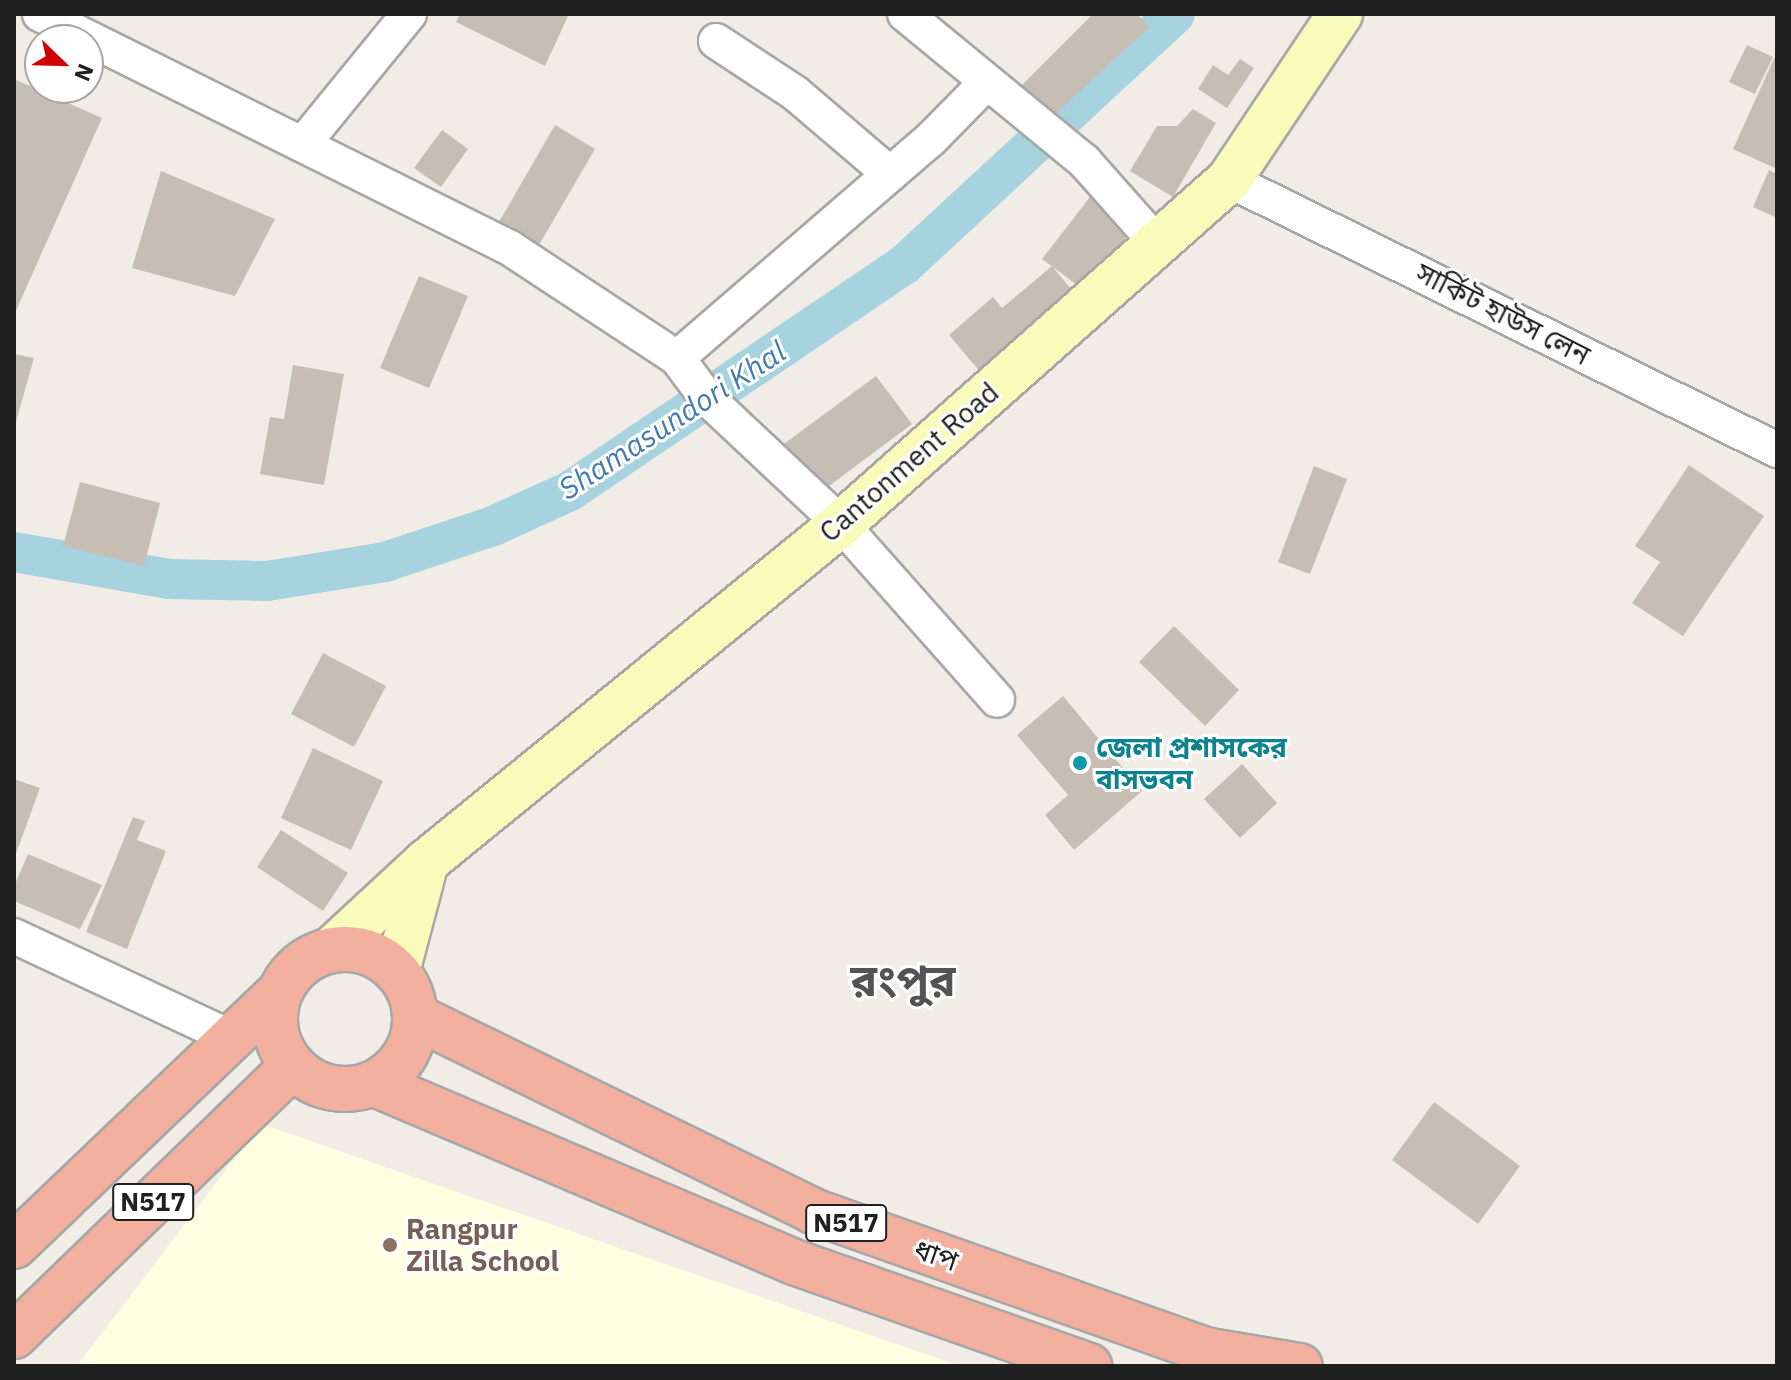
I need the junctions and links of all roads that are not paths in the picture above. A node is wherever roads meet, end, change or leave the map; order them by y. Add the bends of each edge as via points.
1 (40, 14) edge
2 (409, 14) edge
3 (905, 14) edge
4 (1340, 14) edge
5 (716, 41) dead end
6 (986, 83) junction
7 (303, 144) junction
8 (890, 174) junction
9 (1229, 180) junction
10 (1156, 242) junction
11 (677, 358) junction
12 (1777, 450) edge
13 (841, 524) junction
14 (997, 700) dead end
15 (426, 862) junction
16 (14, 936) edge
17 (332, 949) junction
18 (397, 972) junction
19 (278, 994) junction
20 (416, 1017) junction
21 (232, 1038) junction
22 (292, 1067) junction
23 (375, 1084) junction
24 (14, 1246) edge
25 (14, 1336) edge
26 (1089, 1366) edge
27 (1300, 1366) edge

1 - 7 street
2 - 7 street
3 - 6 street
4 - 9 main road, Cantonment Road
5 - 8 street via 795,93
6 - 8 street
6 - 10 street via 1084,161
7 - 11 street via 510,248
8 - 11 street
9 - 10 main road, Cantonment Road
9 - 12 street, সার্কিট হাউস লেন
10 - 13 main road, Cantonment Road
11 - 13 street via 707,398
13 - 14 street
13 - 15 main road, Cantonment Road
15 - 17 main road, Cantonment Road
15 - 18 main road
16 - 21 street
17 - 18 highway via 357,949 379,957
17 - 19 highway, N517 via 309,958
18 - 20 highway via 411,993
19 - 21 highway, N517
19 - 22 highway via 277,1041
20 - 23 highway via 412,1043 398,1067
20 - 27 highway, ধাপ / N517 via 813,1211 1205,1350
21 - 24 highway, N517
22 - 23 highway via 317,1085 346,1091
22 - 25 highway, N517
23 - 26 highway, ধাপ / N517 via 794,1262

